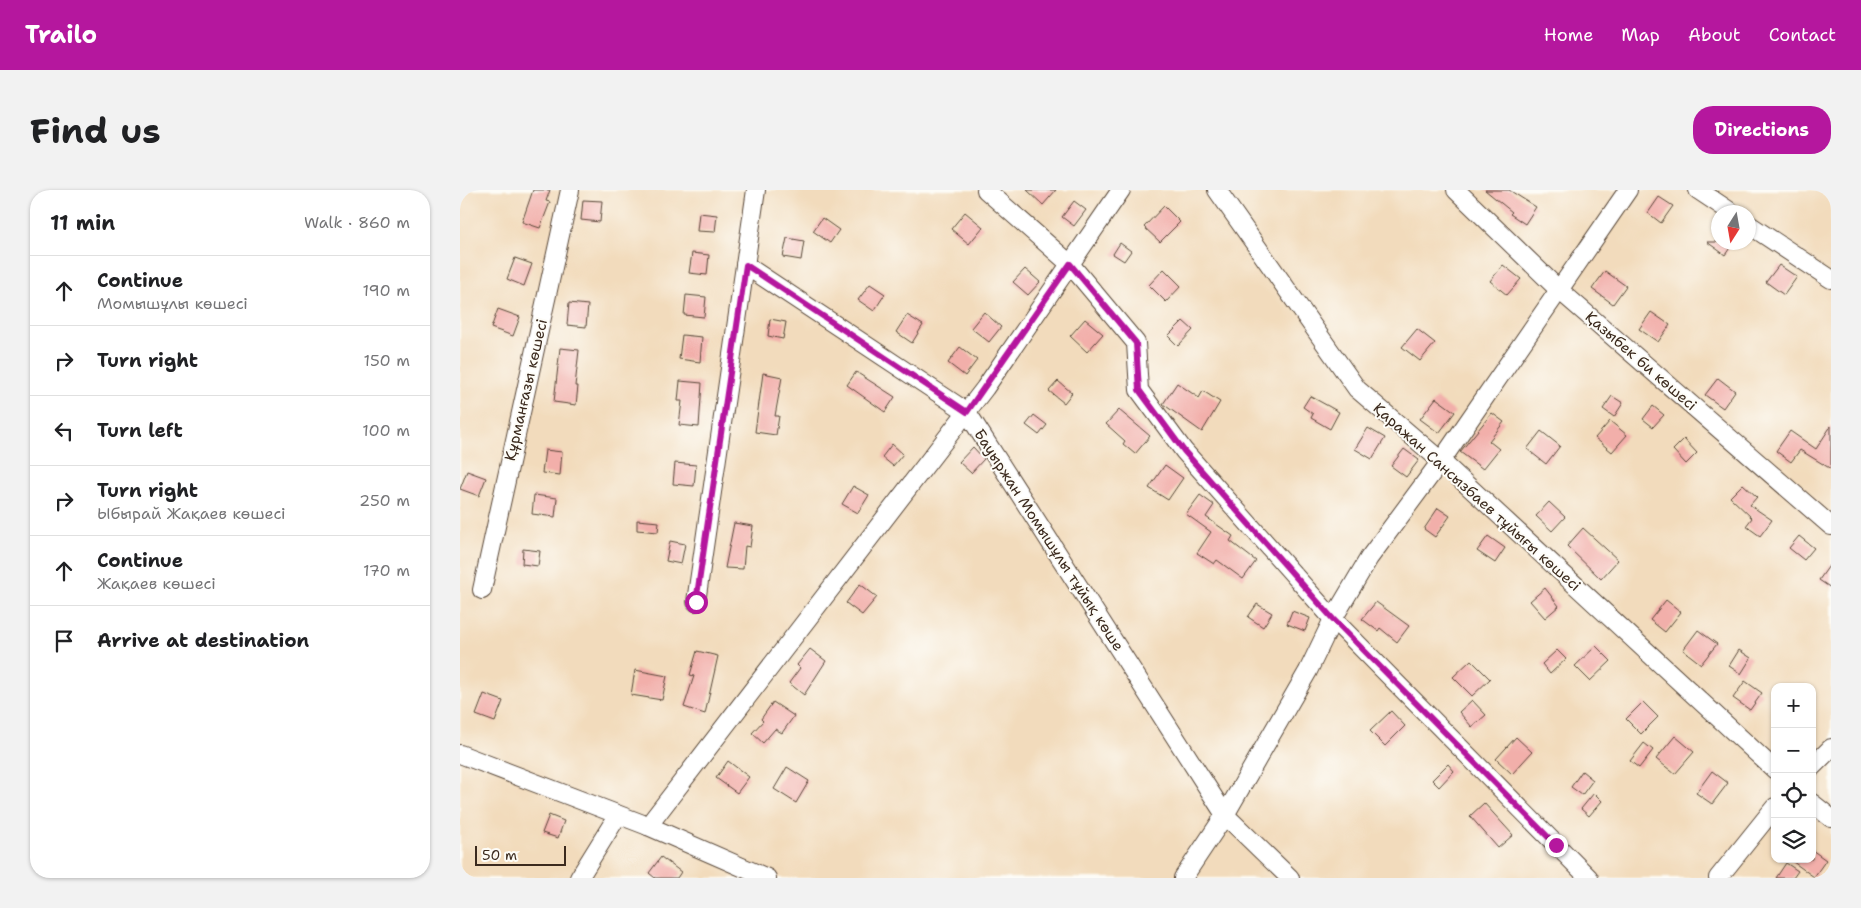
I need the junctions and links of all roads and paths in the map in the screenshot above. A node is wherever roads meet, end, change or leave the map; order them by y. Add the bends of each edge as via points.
1 (570, 190) edge
2 (756, 190) edge
3 (986, 190) edge
4 (1120, 190) edge
5 (1217, 190) edge
6 (1456, 190) edge
7 (1628, 190) edge
8 (1698, 190) edge
9 (1720, 205) edge
10 (1756, 229) edge
11 (1070, 264) junction
12 (746, 265) junction
13 (1831, 279) edge
14 (1558, 289) junction
15 (967, 412) junction
16 (1441, 461) junction
17 (1831, 526) edge
18 (482, 590) dead end
19 (696, 602) dead end
20 (1333, 619) junction
21 (1831, 748) edge
22 (460, 754) edge
23 (1816, 763) edge
24 (1771, 766) edge
25 (1816, 806) edge
26 (1771, 812) edge
27 (618, 814) junction
28 (1225, 815) junction
29 (1831, 818) edge
30 (648, 826) junction
31 (579, 878) edge
32 (767, 878) edge
33 (1183, 878) edge
34 (1290, 878) edge
35 (1588, 878) edge
36 (1718, 878) edge

1 - 18 street, Құрманғазы көшесі
2 - 12 street
3 - 11 street
4 - 11 street
5 - 16 street, Қаражан Сансызбаев тұйығы көшесі via 1357,389
6 - 14 street, Қазыбек би көшесі
7 - 14 street
8 - 9 street
10 - 13 street
11 - 15 street
11 - 20 street via 1136,343 1139,390 1184,451
12 - 15 street, Бауыржан Момышұлы тұйық көше
12 - 19 street
14 - 16 street
14 - 17 street, Қазыбек би көшесі
15 - 28 street, Бауыржан Момышұлы тұйық көше
15 - 30 street
16 - 20 street via 1369,558
16 - 24 street, Қаражан Сансызбаев тұйығы көшесі
20 - 28 street via 1308,671
20 - 35 street
21 - 23 street
22 - 27 street
25 - 29 street
26 - 36 street
27 - 30 street
27 - 31 street
28 - 33 street
28 - 34 street, Бауыржан Момышұлы тұйық көше
30 - 32 street

